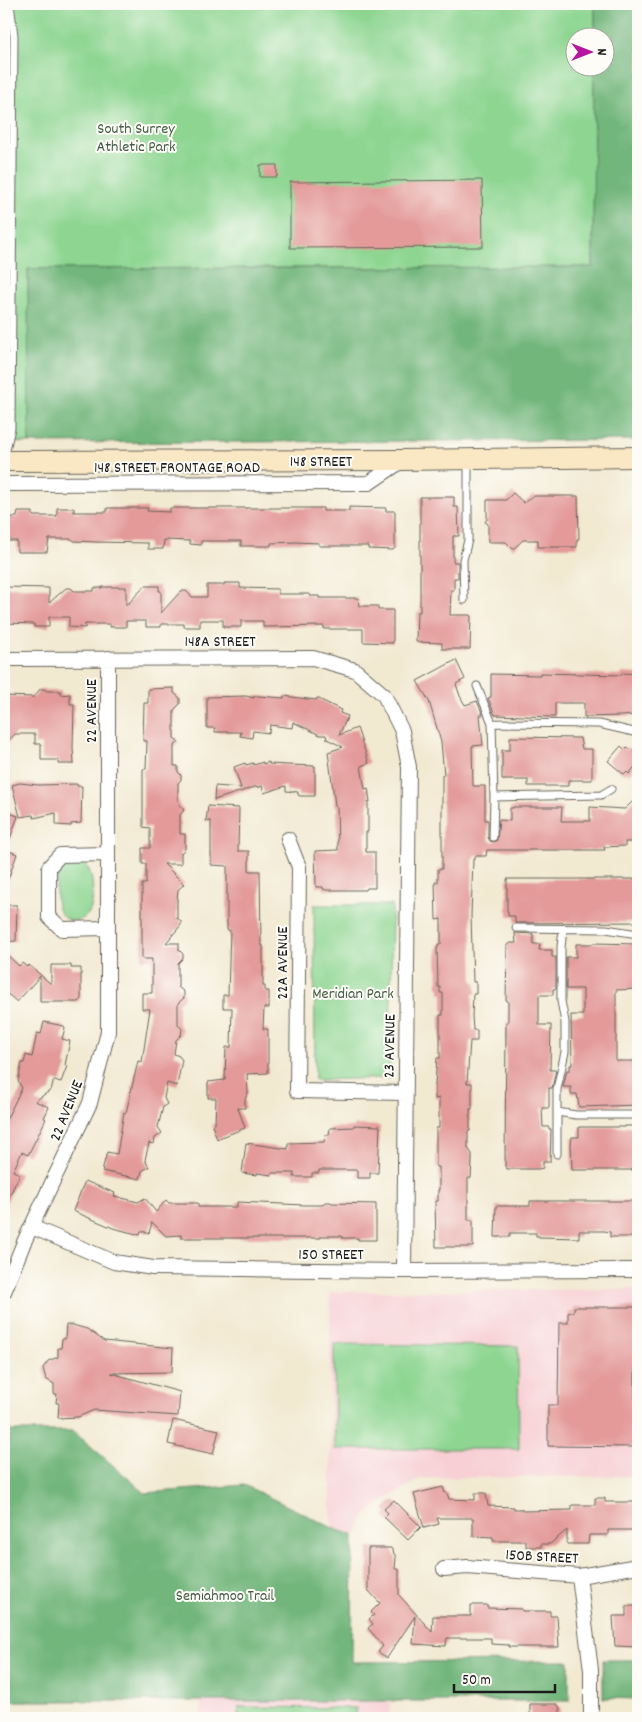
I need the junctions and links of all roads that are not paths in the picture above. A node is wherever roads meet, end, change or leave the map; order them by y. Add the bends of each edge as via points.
1 (10, 4) edge
2 (4, 145) edge
3 (12, 149) junction
4 (4, 152) edge
5 (638, 457) edge
6 (4, 460) edge
7 (403, 460) junction
8 (468, 460) junction
9 (4, 484) edge
10 (464, 600) dead end
11 (108, 658) junction
12 (4, 659) edge
13 (477, 686) dead end
14 (492, 723) junction
15 (402, 731) joint
16 (638, 733) edge
17 (611, 789) dead end
18 (494, 797) junction
19 (493, 837) dead end
20 (288, 839) dead end
21 (108, 854) junction
22 (107, 928) junction
23 (516, 928) dead end
24 (563, 930) junction
25 (638, 934) edge
26 (405, 1092) junction
27 (557, 1112) junction
28 (638, 1115) edge
29 (557, 1154) dead end
30 (32, 1227) junction
31 (638, 1270) edge
32 (404, 1271) junction
33 (4, 1292) edge
34 (638, 1566) edge
35 (444, 1569) dead end
36 (580, 1576) junction
37 (590, 1718) edge

1 - 3 lane via 14,36
2 - 3 lane
3 - 4 lane
3 - 6 lane via 11,428
5 - 8 main road, 148 STREET
6 - 7 main road, 148 STREET
7 - 8 main road, 148 STREET
7 - 9 street, 148 STREET FRONTAGE ROAD via 369,483
8 - 10 lane
11 - 12 street, 148A STREET
11 - 15 street, 148A STREET via 313,658 355,670 384,695
11 - 21 street, 22 AVENUE
13 - 14 lane
14 - 16 lane via 599,724
14 - 18 lane
15 - 26 street, 23 AVENUE via 408,767
17 - 18 lane via 601,795
18 - 19 lane
20 - 26 street, 22A AVENUE via 299,867 297,1091
21 - 22 street, 22 AVENUE
21 - 22 street via 60,855 49,867 48,917 62,929
22 - 30 street, 22 AVENUE via 108,1032 90,1103
23 - 24 lane
24 - 25 lane via 606,929
24 - 27 lane via 561,992 565,1052 557,1089
26 - 32 street, 23 AVENUE
27 - 28 lane
27 - 29 lane
30 - 32 street, 150 STREET via 114,1262 153,1268
30 - 33 street, 22 AVENUE
31 - 32 street, 150 STREET
34 - 36 street, 150B STREET
35 - 36 street, 150B STREET via 467,1567
36 - 37 street via 591,1670

